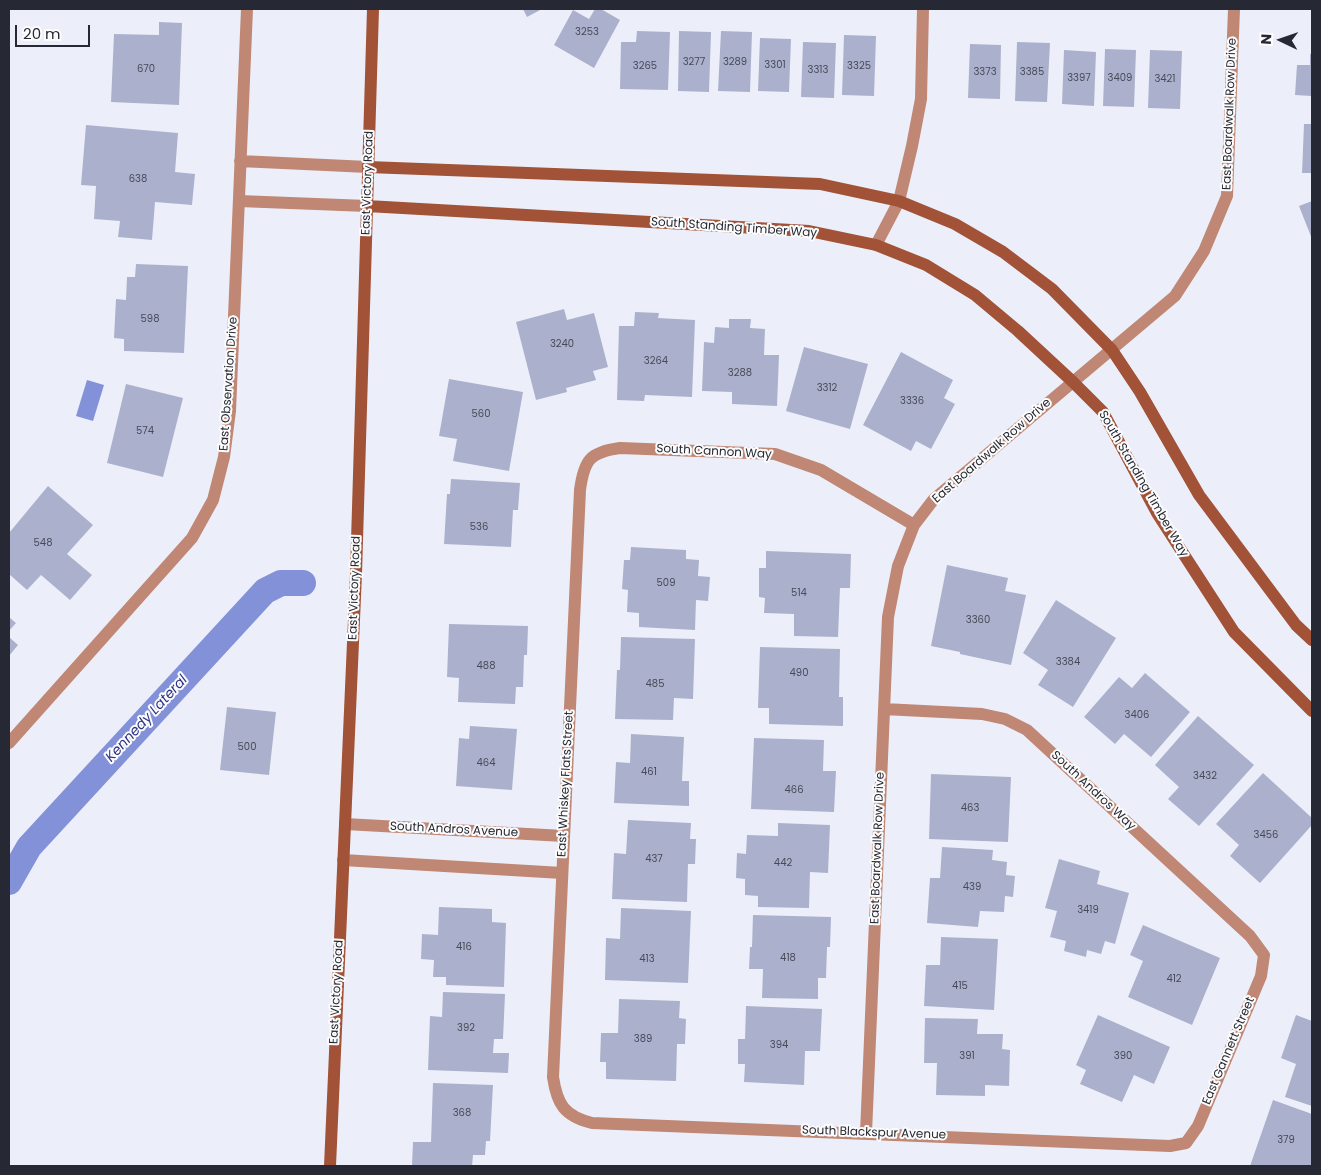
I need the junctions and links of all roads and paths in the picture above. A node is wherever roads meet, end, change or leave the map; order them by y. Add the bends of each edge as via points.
1 (247, 9) edge
2 (373, 9) edge
3 (923, 9) edge
4 (1234, 9) edge
5 (240, 161) junction
6 (368, 167) junction
7 (239, 201) junction
8 (899, 201) junction
9 (367, 206) junction
10 (876, 245) junction
11 (1112, 350) junction
12 (1073, 382) junction
13 (590, 459) joint
14 (914, 525) junction
15 (1312, 640) edge
16 (884, 708) junction
17 (1312, 712) edge
18 (9, 743) edge
19 (345, 824) junction
20 (564, 836) junction
21 (343, 860) junction
22 (562, 872) junction
23 (1264, 954) joint
24 (564, 1110) joint
25 (866, 1133) junction
26 (1186, 1143) joint
27 (330, 1166) edge

1 - 5 street, East Observation Drive
2 - 6 street, East Victory Road
3 - 8 street via 921,99
4 - 11 street, East Boardwalk Row Drive via 1227,196 1204,251 1175,296
5 - 6 street
5 - 7 street, East Observation Drive
6 - 8 street via 820,184
6 - 9 street, East Victory Road
7 - 9 street, South Standing Timber Way
7 - 18 street, East Observation Drive via 230,411 224,457 213,500 192,538
8 - 10 street
8 - 11 street via 955,224 1003,252 1052,289
9 - 10 street, South Standing Timber Way via 809,231
9 - 19 street, East Victory Road
10 - 12 street, South Standing Timber Way via 926,265 975,295
11 - 12 street, East Boardwalk Row Drive
11 - 15 street via 1199,495 1296,625
12 - 14 street, East Boardwalk Row Drive via 934,499
12 - 17 street, South Standing Timber Way via 1103,412 1157,513 1234,632
13 - 14 street, South Cannon Way via 603,450 620,448 775,454 821,470
13 - 20 street, East Whiskey Flats Street via 582,473 580,490
14 - 16 street, East Boardwalk Row Drive via 898,566 888,617
16 - 23 street, South Andros Way via 982,714 1005,719 1027,730 1250,936
16 - 25 street, East Boardwalk Row Drive
19 - 20 street, South Andros Avenue
19 - 21 street, East Victory Road
20 - 22 street, East Whiskey Flats Street
21 - 22 street
21 - 27 street, East Victory Road
22 - 24 street, East Whiskey Flats Street via 553,1077 555,1094
23 - 26 street, East Gannett Street via 1261,976 1198,1126
24 - 25 street, South Blackspur Avenue via 577,1119 592,1123
25 - 26 street, South Blackspur Avenue via 1170,1146

